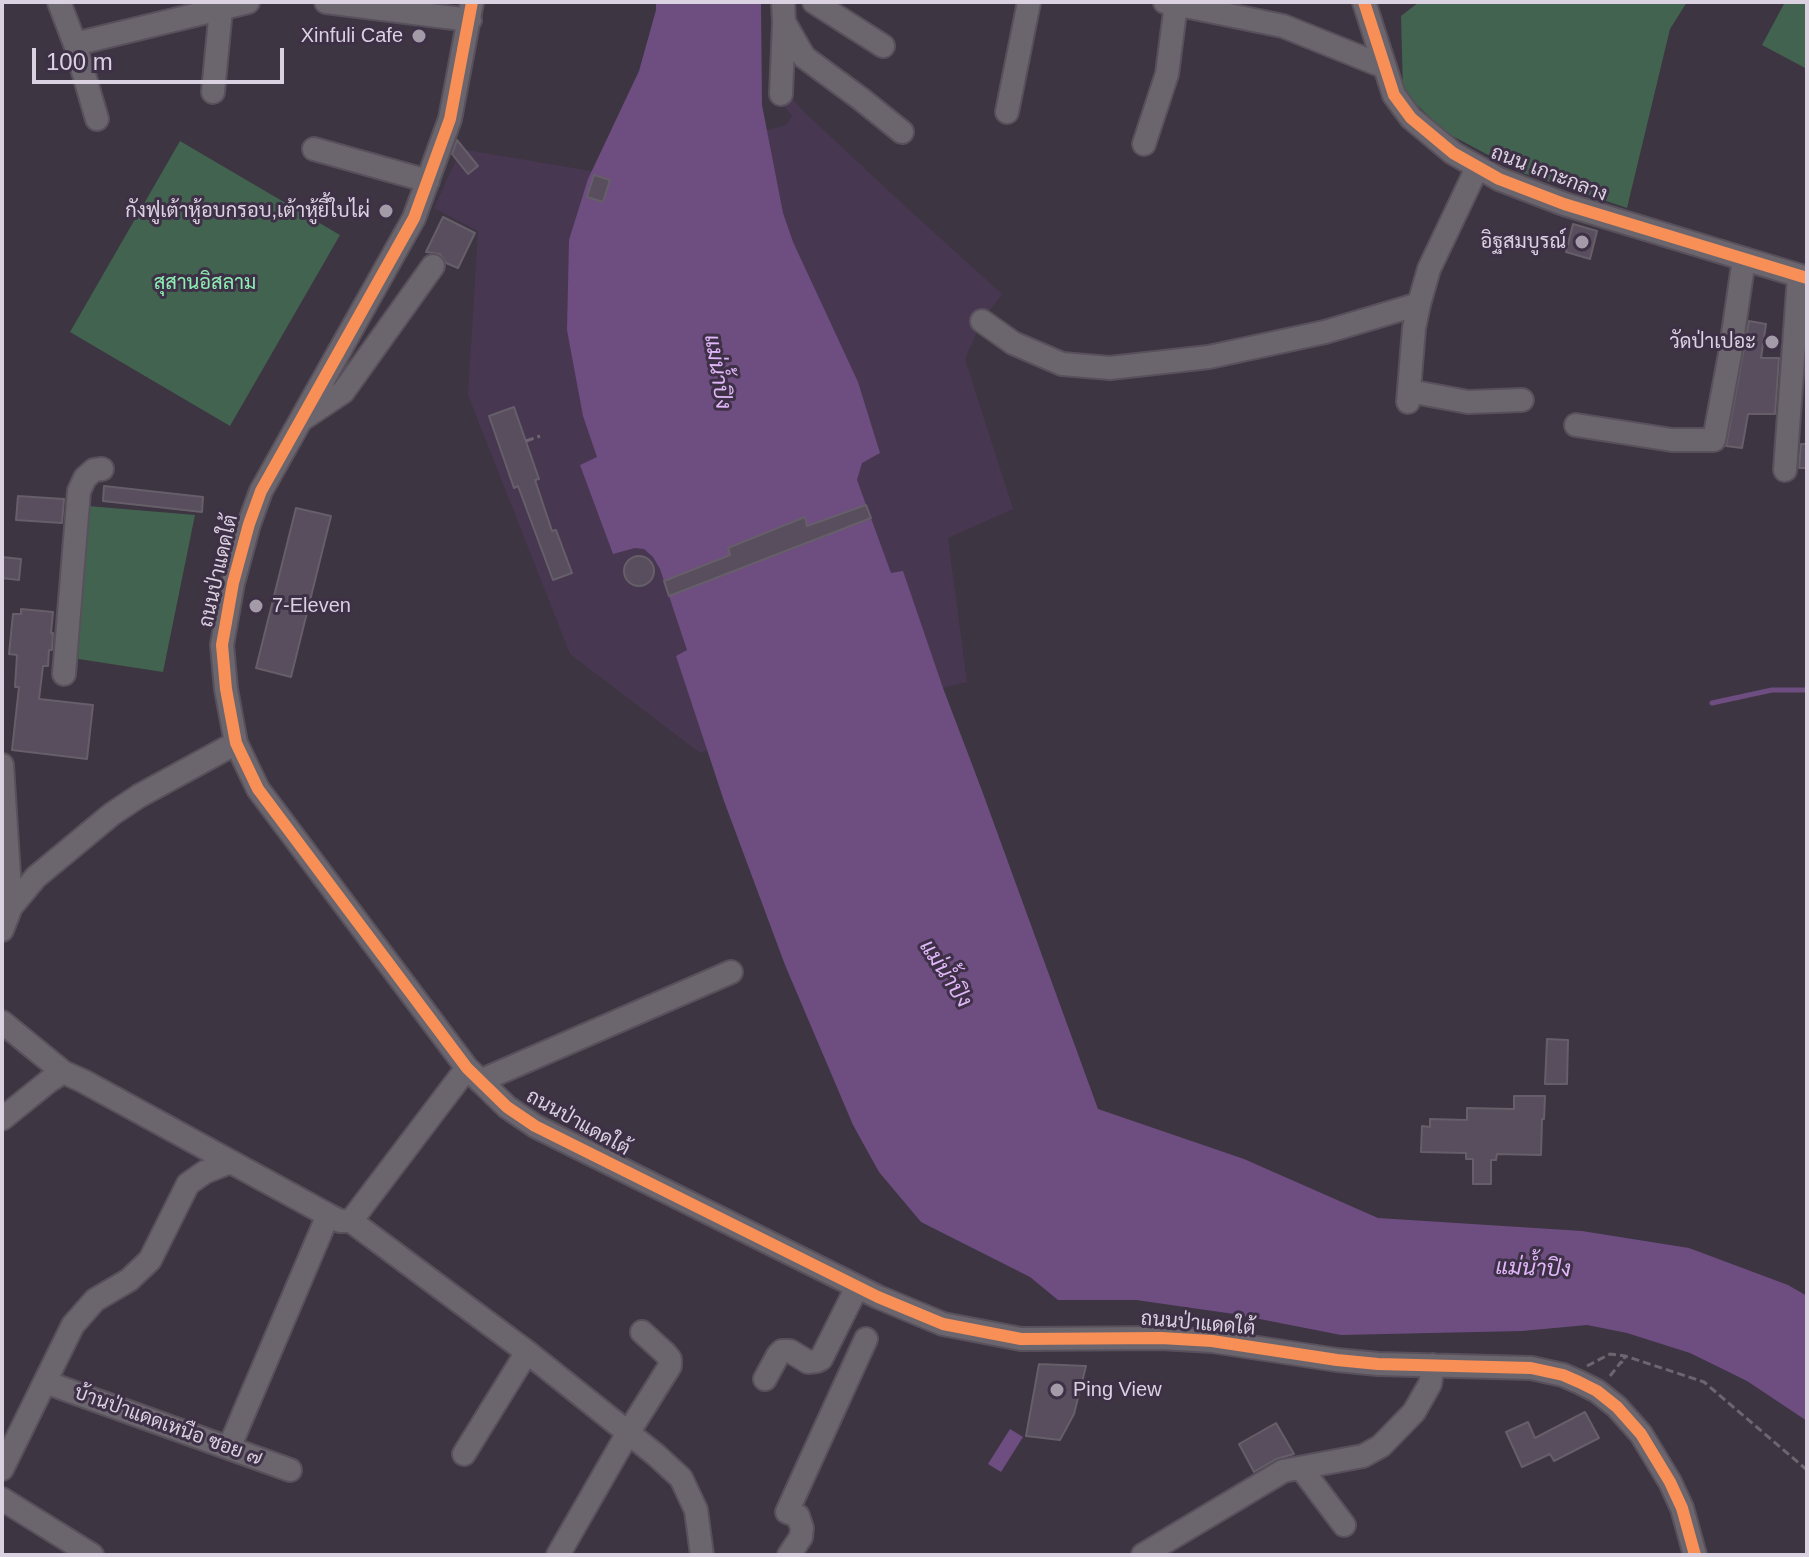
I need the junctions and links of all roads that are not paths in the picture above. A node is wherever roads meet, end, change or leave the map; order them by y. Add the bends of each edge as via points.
1 (59, 2) edge
2 (248, 2) edge
3 (326, 2) edge
4 (814, 2) edge
5 (1029, 2) edge
6 (1364, 2) edge
7 (1171, 3) edge
8 (221, 9) junction
9 (471, 11) edge
10 (784, 12) edge
11 (1372, 27) junction
12 (75, 44) junction
13 (883, 46) dead end
14 (1335, 47) junction
15 (1385, 67) junction
16 (213, 92) dead end
17 (781, 94) dead end
18 (1007, 112) dead end
19 (97, 119) dead end
20 (902, 132) dead end
21 (1144, 144) dead end
22 (314, 149) dead end
23 (1477, 168) junction
24 (428, 181) junction
25 (1744, 259) junction
26 (433, 266) dead end
27 (1803, 277) edge
28 (1419, 304) junction
29 (982, 321) dead end
30 (1799, 385) edge
31 (1522, 400) dead end
32 (300, 421) junction
33 (1576, 425) dead end
34 (1797, 437) edge
35 (102, 469) dead end
36 (1785, 470) dead end
37 (64, 674) dead end
38 (236, 743) junction
39 (2, 765) edge
40 (11, 907) junction
41 (2, 930) edge
42 (731, 972) dead end
43 (2, 1022) edge
44 (63, 1072) junction
45 (473, 1075) junction
46 (2, 1119) edge
47 (230, 1162) junction
48 (328, 1215) junction
49 (351, 1221) junction
50 (857, 1287) junction
51 (642, 1332) dead end
52 (866, 1339) dead end
53 (527, 1352) junction
54 (1433, 1365) junction
55 (765, 1379) dead end
56 (45, 1382) junction
57 (628, 1433) junction
58 (229, 1448) junction
59 (464, 1454) dead end
60 (1301, 1468) junction
61 (2, 1469) edge
62 (290, 1470) dead end
63 (2, 1499) edge
64 (1344, 1525) dead end
65 (92, 1555) edge
66 (558, 1555) edge
67 (702, 1555) edge
68 (789, 1555) edge
69 (1143, 1555) edge
70 (1695, 1555) edge

1 - 12 street
2 - 8 street
3 - 9 street
4 - 13 street
5 - 18 street
6 - 11 street, ถนน เกาะกลาง
7 - 14 street via 1283,26
7 - 21 street via 1167,74
8 - 12 street
8 - 16 street
9 - 24 street, ถนนป่าแดดใต้ via 450,119
10 - 17 street
10 - 20 street via 804,57
11 - 14 street via 1357,40
11 - 15 street, ถนน เกาะกลาง
12 - 19 street
14 - 15 street
15 - 23 street, ถนน เกาะกลาง via 1394,95 1411,118
22 - 24 street
23 - 25 street, ถนน เกาะกลาง via 1564,204
23 - 28 street via 1429,269
24 - 32 street, ถนนป่าแดดใต้ via 414,218
25 - 27 street, ถนน เกาะกลาง
25 - 33 street via 1714,440 1672,440
26 - 32 street via 343,392
27 - 30 street
28 - 29 street via 1325,332 1209,357 1110,368 1062,364 1013,343
28 - 31 street via 1409,396
30 - 34 street
32 - 38 street, ถนนป่าแดดใต้ via 261,491 233,583 222,645
34 - 36 street
35 - 37 street via 85,478 79,491
38 - 40 street via 112,814 36,877
38 - 45 street, ถนนป่าแดดใต้ via 258,789
39 - 40 street
40 - 41 street
42 - 45 street
43 - 44 street
44 - 46 street
44 - 47 street
45 - 49 street
45 - 50 street, ถนนป่าแดดใต้ via 535,1126
47 - 48 street
47 - 56 street via 188,1184 150,1260 95,1300 73,1325
48 - 49 street
48 - 58 street
49 - 53 street
50 - 54 street, ถนนป่าแดดใต้ via 943,1324 1021,1339 1212,1341 1337,1360
50 - 55 street via 821,1359 810,1362 782,1351
51 - 57 street via 670,1359 670,1366
52 - 68 street via 787,1512 798,1516 802,1528
53 - 57 street
53 - 59 street
54 - 60 street via 1430,1384 1414,1412 1381,1446 1363,1456
54 - 70 street, ถนนป่าแดดใต้ via 1531,1368 1597,1391 1628,1418 1656,1457 1682,1508
56 - 58 street, บ้านป่าแดดเหนือ ซอย ๗
56 - 61 street
57 - 66 street
57 - 67 street via 681,1478 696,1510
58 - 62 street, บ้านป่าแดดเหนือ ซอย ๗
60 - 64 street
60 - 69 street via 1283,1471
63 - 65 street

